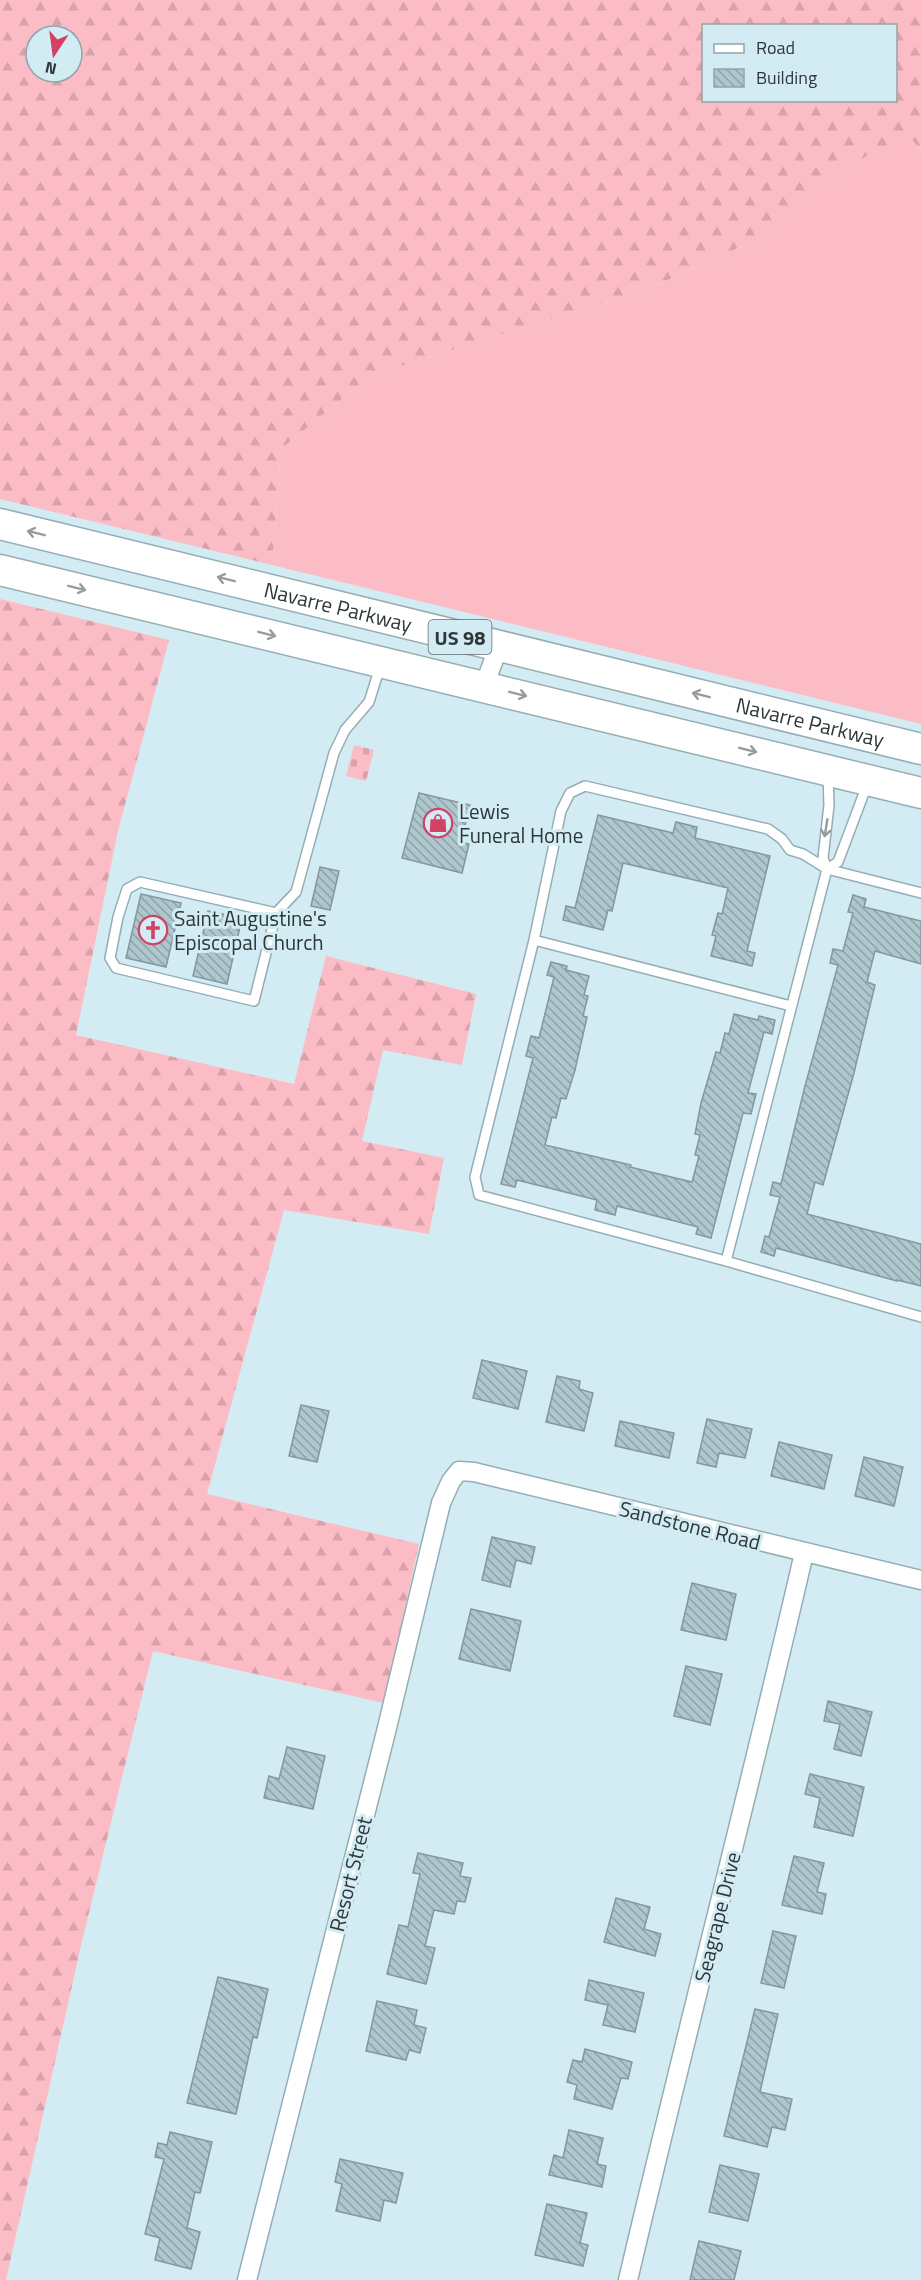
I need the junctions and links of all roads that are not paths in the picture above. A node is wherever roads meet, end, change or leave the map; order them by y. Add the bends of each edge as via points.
1 (0, 524) edge
2 (0, 570) edge
3 (499, 646) junction
4 (381, 662) junction
5 (484, 686) junction
6 (921, 749) edge
7 (827, 770) junction
8 (868, 781) junction
9 (921, 793) edge
10 (826, 869) junction
11 (921, 892) edge
12 (276, 913) junction
13 (534, 940) junction
14 (791, 1006) junction
15 (726, 1261) junction
16 (921, 1317) edge
17 (459, 1471) joint
18 (804, 1553) junction
19 (921, 1580) edge
20 (247, 2280) edge
21 (628, 2280) edge

3 -> 1 highway, Navarre Parkway / US 98
2 -> 4 highway, Navarre Parkway / US 98
3 - 5 street
6 -> 3 highway, Navarre Parkway / US 98
4 - 5 highway, Navarre Parkway / US 98
4 - 12 lane via 369,702 345,730 334,753 296,892
5 -> 7 highway, Navarre Parkway / US 98
7 - 8 highway, Navarre Parkway / US 98
7 -> 10 lane via 829,806 823,858
8 - 9 highway, Navarre Parkway / US 98
8 - 10 lane via 838,862
10 - 11 lane
10 - 13 lane via 790,850 768,829 585,786 570,793 561,811
10 - 14 lane
12 - 12 lane via 254,1001 116,968 110,958 127,889 140,882
13 - 14 lane
13 - 15 lane via 475,1177 479,1195
14 - 15 lane
15 - 16 lane
17 - 18 street, Sandstone Road
17 - 20 street, Resort Street via 441,1503
18 - 19 street, Sandstone Road
18 - 21 street, Seagrape Drive

